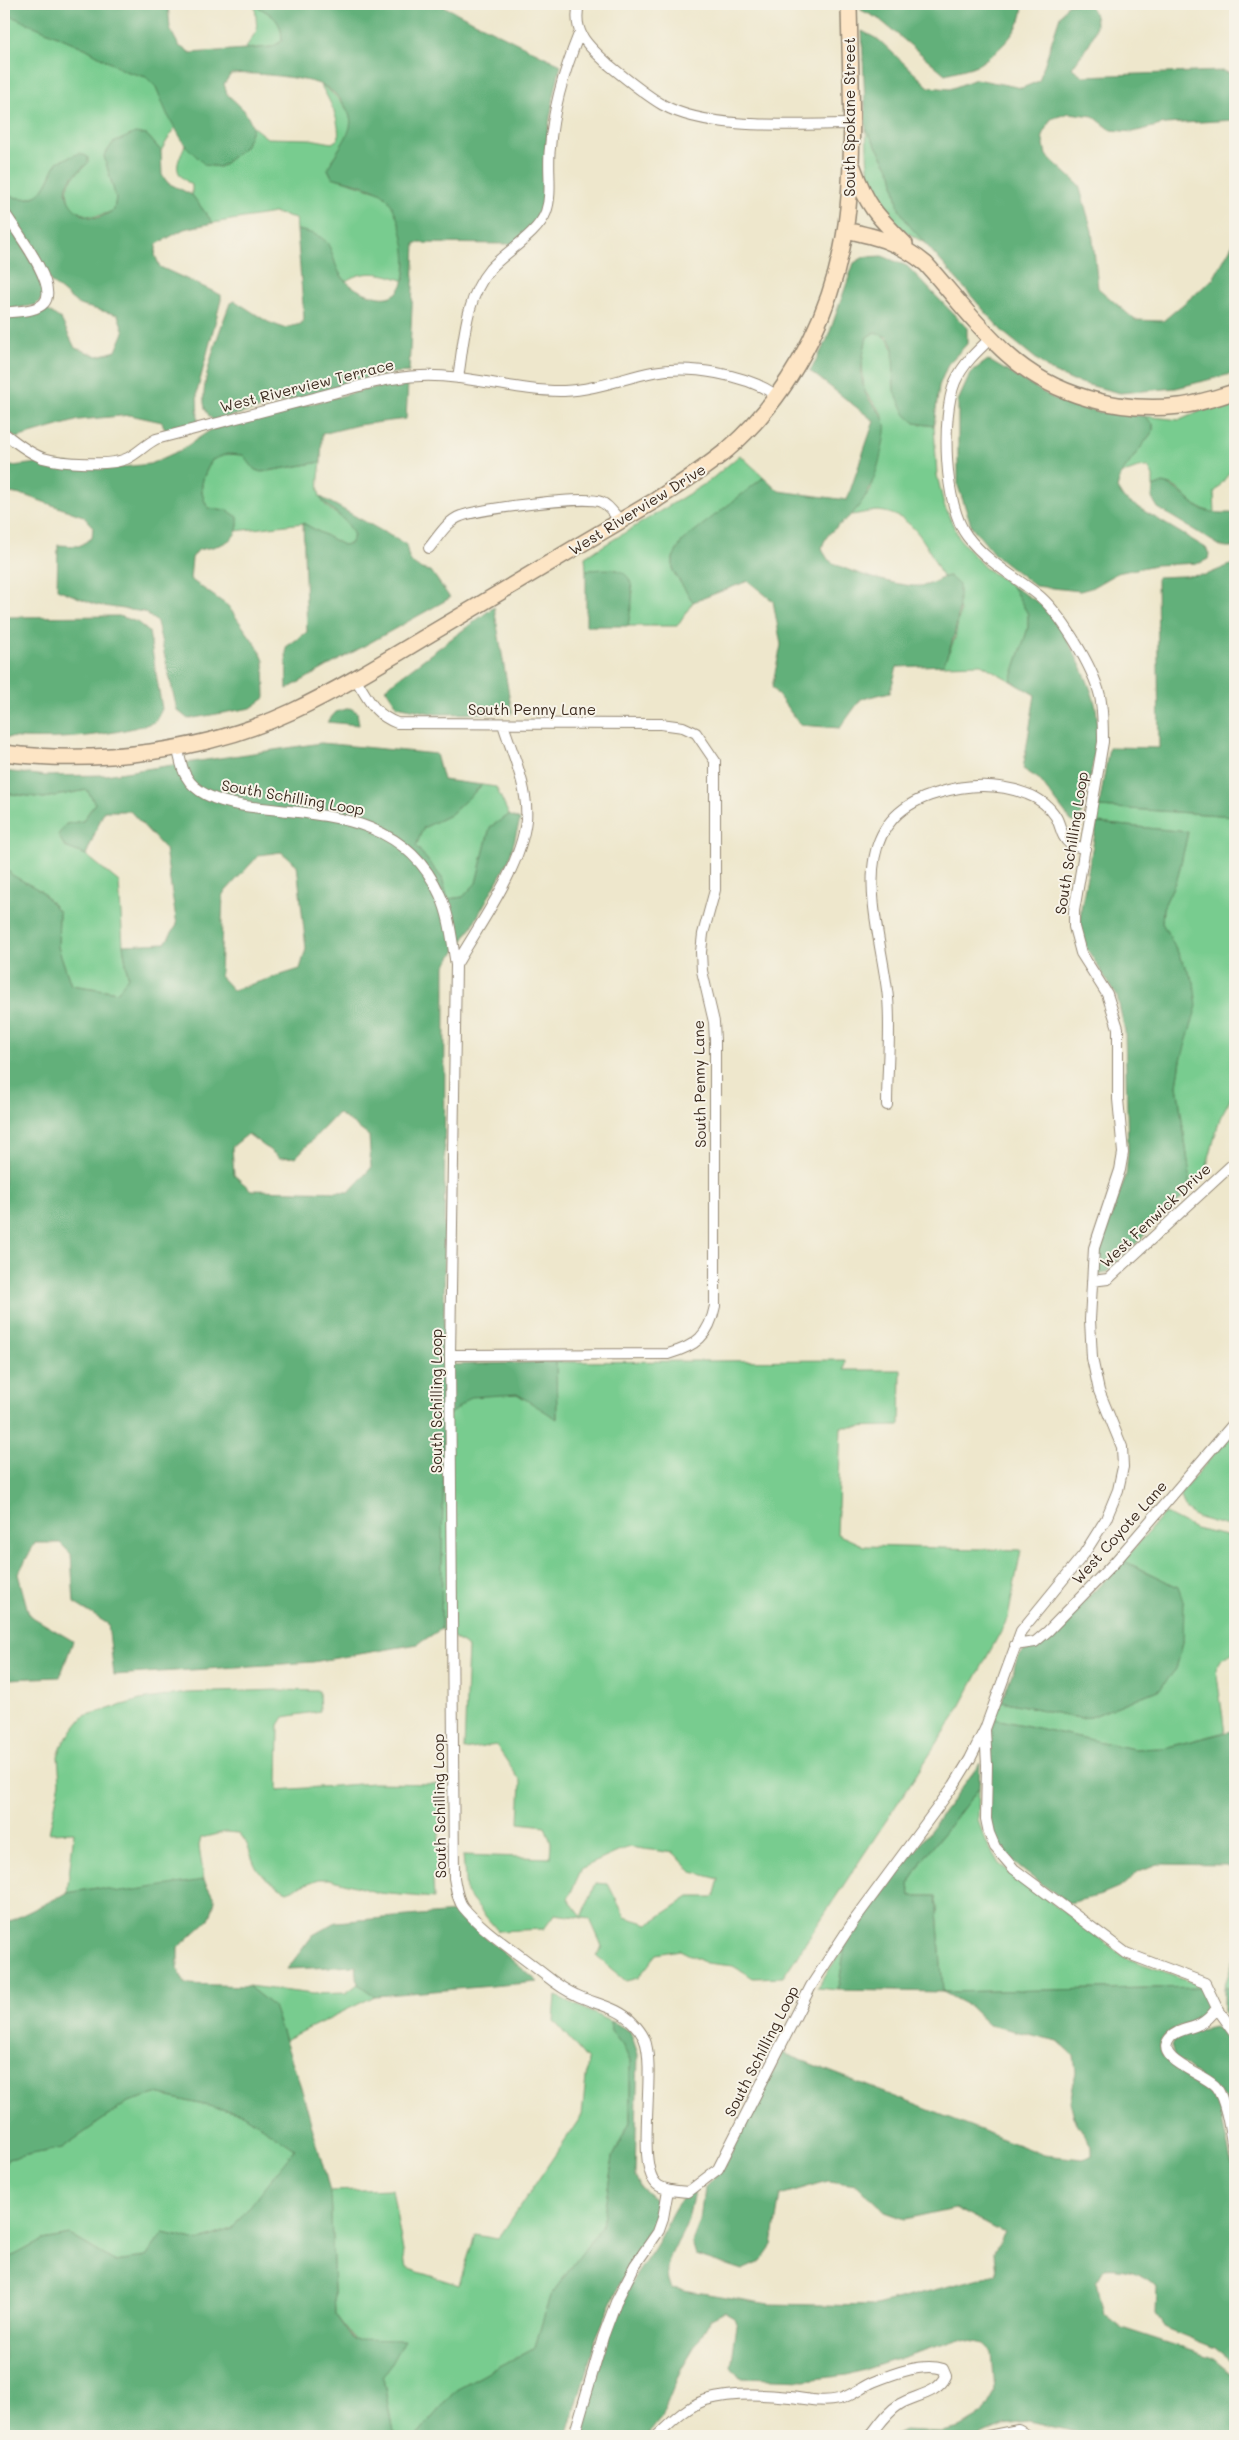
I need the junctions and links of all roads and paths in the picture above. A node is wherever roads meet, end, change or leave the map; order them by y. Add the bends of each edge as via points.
1 (578, 4) edge
2 (849, 4) edge
3 (579, 34) junction
4 (850, 124) junction
5 (851, 160) junction
6 (4, 212) edge
7 (845, 230) junction
8 (926, 264) junction
9 (4, 313) edge
10 (991, 338) junction
11 (458, 378) junction
12 (1235, 392) edge
13 (776, 395) junction
14 (4, 433) edge
15 (620, 521) junction
16 (430, 548) dead end
17 (355, 678) junction
18 (503, 724) junction
19 (178, 747) junction
20 (4, 753) edge
21 (1085, 849) junction
22 (456, 965) junction
23 (887, 1104) dead end
24 (1235, 1162) edge
25 (1092, 1281) junction
26 (450, 1355) junction
27 (1235, 1422) edge
28 (1015, 1645) junction
29 (985, 1729) junction
30 (1217, 2008) junction
31 (1235, 2033) edge
32 (1235, 2161) edge
33 (668, 2190) junction
34 (574, 2436) edge
35 (657, 2436) edge
36 (870, 2436) edge
37 (988, 2436) edge
38 (1029, 2436) edge

1 - 3 street
2 - 4 street, South Spokane Street
3 - 4 street via 594,52 631,83 664,105 685,114 734,123
3 - 11 street via 554,108 546,214 490,269 477,288 469,312
4 - 5 street, South Spokane Street
5 - 7 street, South Spokane Street
5 - 8 street via 872,210
6 - 9 street via 26,243 48,284 49,294 37,307
7 - 8 street via 900,245
7 - 13 street, West Riverview Drive via 836,272 812,339
8 - 10 street
10 - 12 street via 1008,355 1053,384 1108,405 1143,409 1182,406
10 - 21 street, South Schilling Loop via 967,362 949,400 946,421 950,488 965,534 994,565 1051,607 1081,653 1100,695 1103,742
11 - 13 street, West Riverview Terrace via 526,390 564,391 594,388 666,371 716,373 759,384
11 - 14 street, West Riverview Terrace via 421,376 372,383 156,439 117,462 72,462 42,457 15,443
13 - 15 street, West Riverview Drive via 728,448 700,472
15 - 16 street via 608,506 593,500 527,504 460,516 448,524
15 - 17 street, West Riverview Drive
17 - 18 street, South Penny Lane via 374,710 397,722
17 - 19 street, West Riverview Drive via 282,716 237,733
18 - 22 street via 525,799 526,820 513,863
18 - 26 street, South Penny Lane via 661,724 683,727 696,733 715,761 715,890 700,952 715,1040 715,1306 712,1322 704,1335 688,1348 668,1354
19 - 20 street, West Riverview Drive via 67,758
19 - 22 street, South Schilling Loop via 186,776 209,796 236,804 359,822 397,842 422,866 441,896 450,923
21 - 23 street via 1071,844 1064,836 1048,806 1029,794 1004,788 954,788 930,795 891,819 878,840 874,862 874,910 888,1000
21 - 25 street, South Schilling Loop via 1074,927 1081,953 1107,994 1118,1028 1118,1099 1123,1153 1094,1248
22 - 26 street, South Schilling Loop
24 - 25 street, West Fenwick Drive via 1108,1279
25 - 28 street, South Schilling Loop via 1092,1358 1099,1391 1122,1447 1123,1467 1106,1519 1084,1554 1030,1617
26 - 33 street, South Schilling Loop via 456,1893 462,1906 487,1931 553,1982 633,2022 645,2039 648,2064 650,2177 658,2186
27 - 28 street, West Coyote Lane via 1115,1562 1048,1631 1035,1642
28 - 29 street, South Schilling Loop
29 - 30 street via 988,1765 986,1819 992,1840 1003,1857 1014,1870 1126,1953 1205,1983
29 - 33 street, South Schilling Loop via 954,1785 810,1986 718,2169 688,2192
30 - 31 street
30 - 32 street via 1204,2022 1175,2033 1168,2039 1166,2047 1171,2058 1216,2086 1222,2099
33 - 34 street via 658,2232 635,2265 616,2302
35 - 36 street via 682,2413 704,2400 772,2395 814,2402 838,2400 874,2382 905,2372 935,2366 943,2369 944,2382 899,2404
37 - 38 street via 1018,2430

